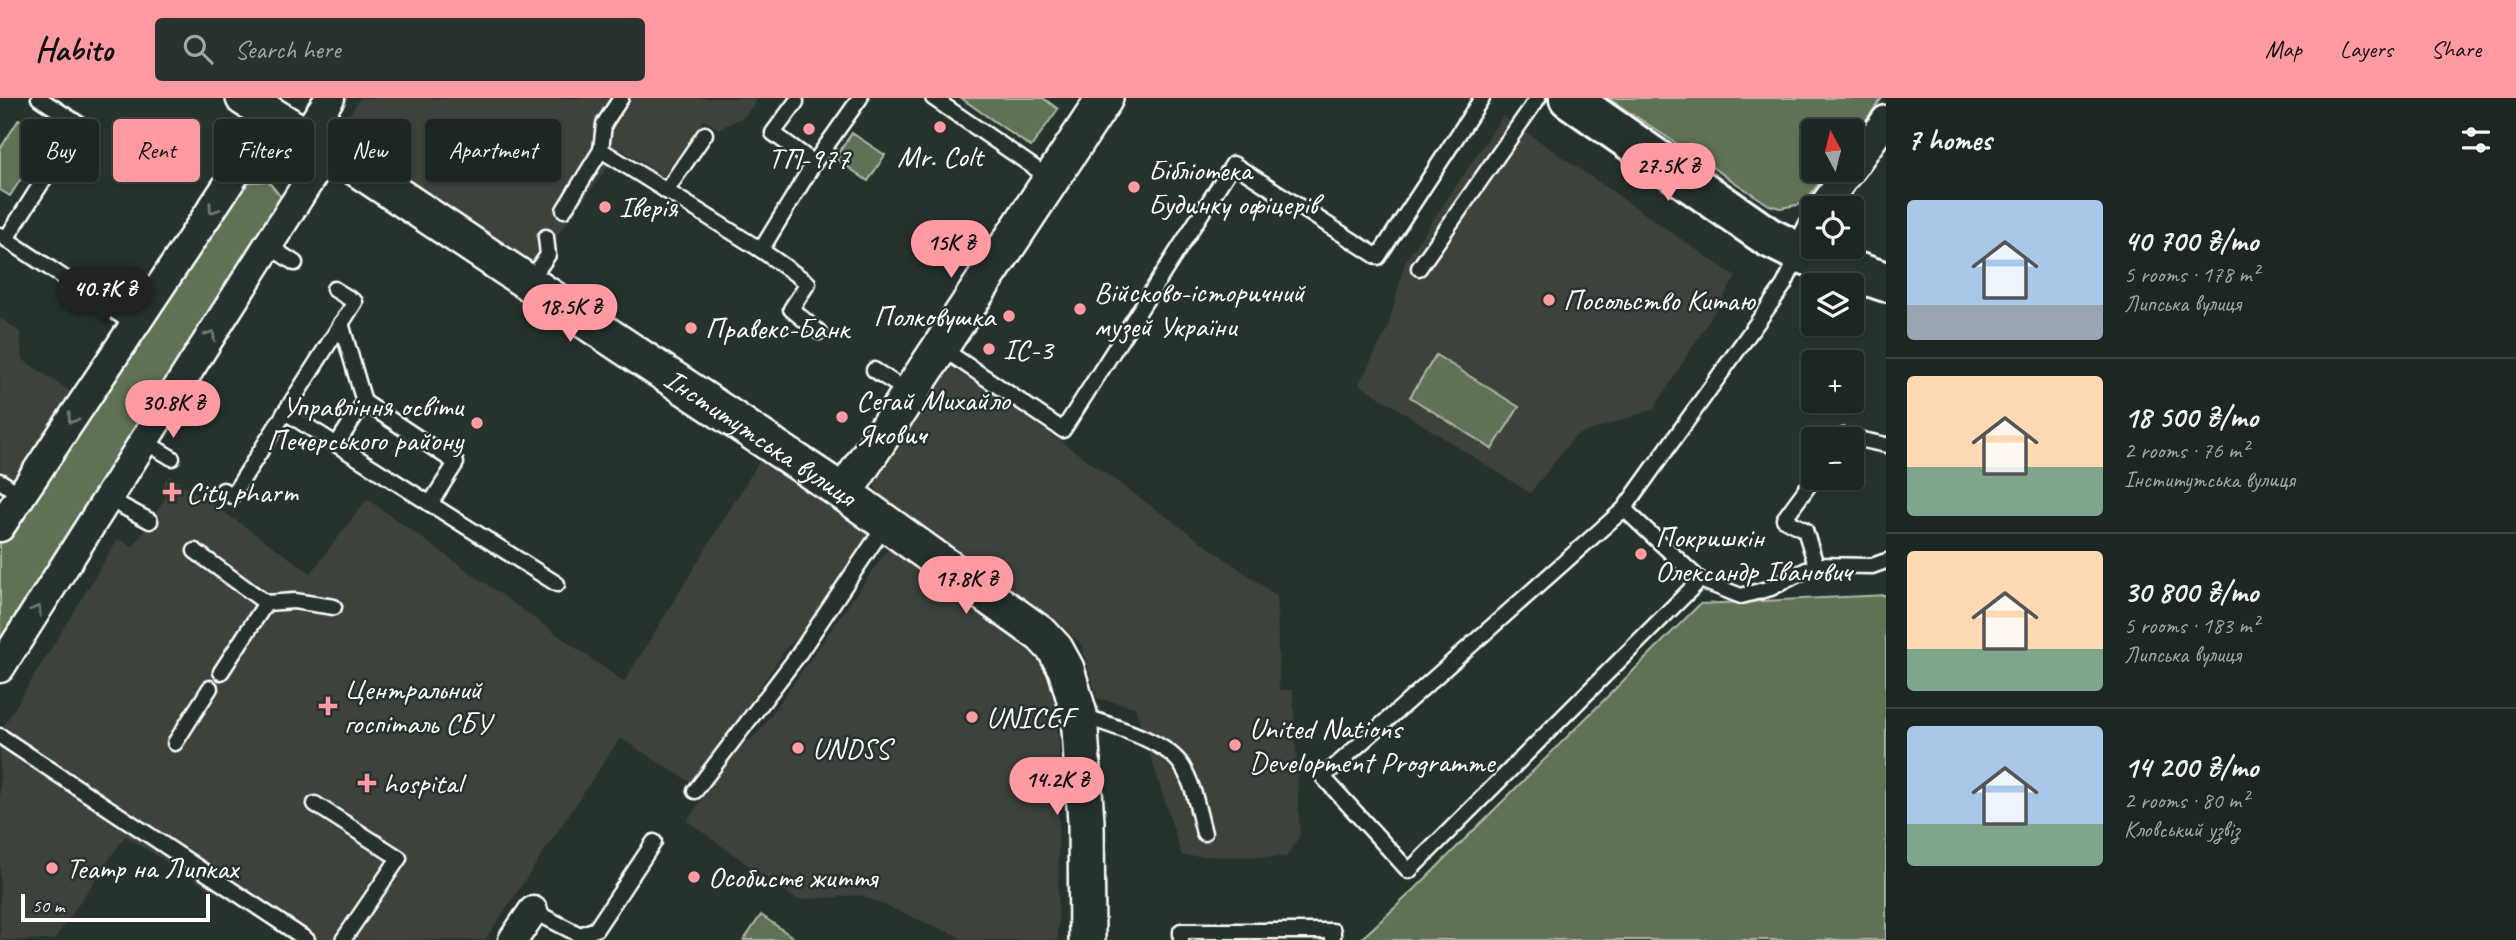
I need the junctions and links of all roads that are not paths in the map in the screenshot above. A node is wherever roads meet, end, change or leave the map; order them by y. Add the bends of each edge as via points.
1 (40, 98) edge
2 (244, 98) edge
3 (330, 98) edge
4 (621, 98) edge
5 (860, 98) edge
6 (933, 98) edge
7 (1105, 98) edge
8 (1482, 98) edge
9 (1538, 98) edge
10 (1569, 98) edge
11 (796, 102) dead end
12 (273, 117) junction
13 (1886, 120) edge
14 (705, 134) dead end
15 (316, 144) junction
16 (601, 150) junction
17 (1864, 151) edge
18 (814, 163) junction
19 (1051, 179) junction
20 (666, 191) junction
21 (564, 209) dead end
22 (3, 237) edge
23 (546, 237) dead end
24 (1801, 240) edge
25 (268, 245) junction
26 (761, 250) junction
27 (1801, 250) edge
28 (1842, 259) edge
29 (295, 263) dead end
30 (1419, 268) dead end
31 (529, 282) junction
32 (1886, 282) edge
33 (334, 289) dead end
34 (341, 323) junction
35 (135, 326) junction
36 (819, 332) dead end
37 (940, 347) junction
38 (874, 370) dead end
39 (910, 393) junction
40 (364, 402) junction
41 (285, 412) junction
42 (1864, 440) edge
43 (144, 441) junction
44 (337, 444) junction
45 (1886, 445) edge
46 (172, 458) dead end
47 (11, 488) edge
48 (223, 490) dead end
49 (1805, 490) edge
50 (844, 493) junction
51 (107, 498) junction
52 (430, 503) junction
53 (1625, 509) junction
54 (150, 521) dead end
55 (886, 524) junction
56 (0, 527) edge
57 (195, 551) dead end
58 (1886, 561) edge
59 (1816, 565) junction
60 (1700, 580) junction
61 (557, 584) dead end
62 (267, 603) junction
63 (334, 607) dead end
64 (0, 667) edge
65 (221, 672) dead end
66 (210, 688) dead end
67 (1076, 701) junction
68 (0, 736) edge
69 (174, 743) dead end
70 (695, 792) dead end
71 (315, 804) dead end
72 (1204, 833) dead end
73 (654, 842) dead end
74 (533, 911) joint
75 (307, 940) edge
76 (343, 940) edge
77 (513, 940) edge
78 (1087, 940) edge
79 (1181, 940) edge
80 (1332, 940) edge

1 - 22 lane via 79,124
2 - 12 street, Інститутська вулиця
3 - 15 street
4 - 16 lane via 604,124
5 - 18 lane
6 - 19 lane
7 - 19 street
8 - 37 lane via 1378,257 1233,164 1063,430
9 - 30 lane
10 - 24 main road via 1768,237
11 - 18 lane via 773,133
12 - 15 street, Інститутська вулиця
12 -> 35 street
13 - 17 street
14 - 20 lane
15 - 25 street
15 - 31 street, Інститутська вулиця
16 - 20 lane
16 - 21 lane
18 - 26 lane
19 - 37 street
20 - 26 lane
22 - 35 lane
23 - 31 lane via 548,255
25 - 29 lane
43 -> 25 street
26 - 36 lane via 808,283 791,309
27 - 53 lane via 1784,285
28 - 32 main road
31 - 50 street, Інститутська вулиця
33 - 34 lane via 355,302
34 - 40 lane
34 - 41 lane
35 -> 47 street
37 - 39 street
38 - 39 lane
39 - 50 street
40 - 44 lane
40 - 52 lane via 456,463
41 - 44 lane
41 - 48 lane via 232,496
42 - 45 lane
43 - 46 lane
43 - 51 street
44 - 52 lane
47 - 56 street
49 - 59 lane via 1784,519 1805,530
50 - 55 street, Інститутська вулиця
51 - 54 lane
64 -> 51 street
52 - 61 lane
53 - 60 lane
53 - 60 lane via 1323,777 1409,871
55 - 67 street, Інститутська вулиця via 1042,635 1066,670
55 - 70 lane via 796,658
57 - 62 lane
58 - 59 lane via 1872,566
59 - 60 lane via 1771,588 1741,596
62 - 63 lane via 294,601
62 - 65 lane
66 - 69 lane
67 - 72 lane via 1170,752 1189,782
67 - 78 street via 1086,822
68 - 75 lane
71 - 76 lane via 399,858
73 - 74 lane via 596,929 580,935
74 - 77 street
79 - 80 lane via 1181,931 1333,931

